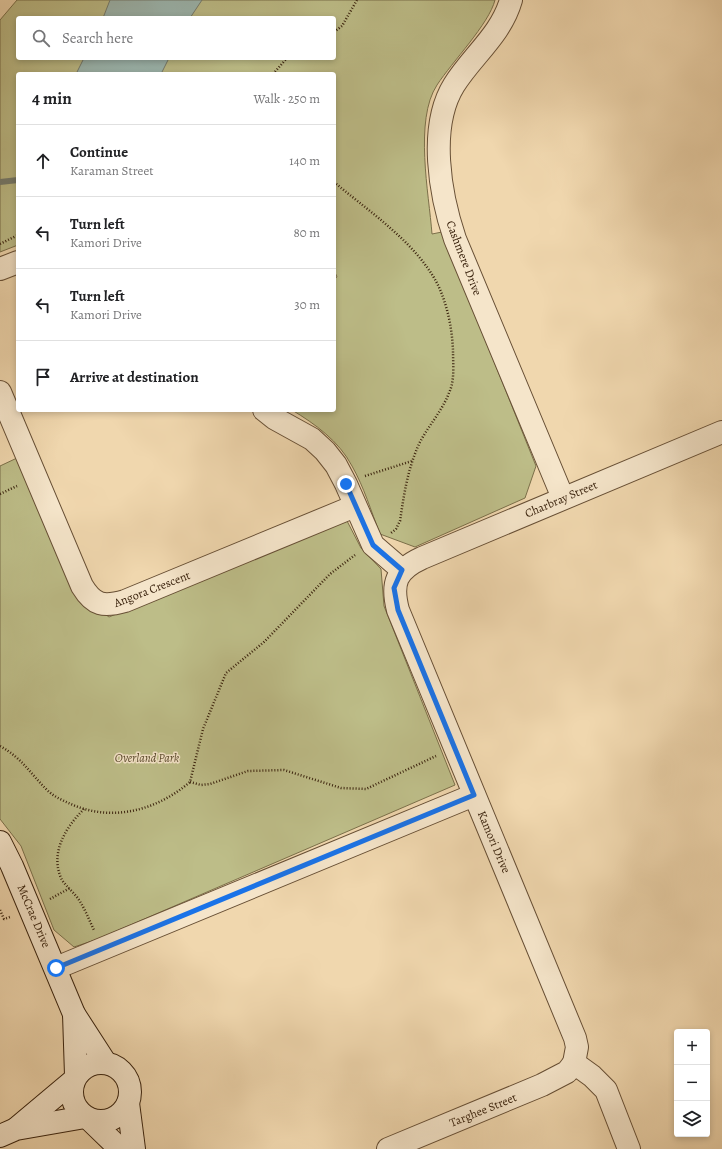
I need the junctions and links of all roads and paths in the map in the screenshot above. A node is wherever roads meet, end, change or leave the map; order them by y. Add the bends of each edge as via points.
1 (357, 0) edge
2 (511, 0) edge
3 (336, 30) edge
4 (285, 60) edge
5 (275, 72) edge
6 (16, 236) edge
7 (0, 244) edge
8 (16, 263) edge
9 (0, 269) edge
10 (0, 392) edge
11 (266, 412) edge
12 (722, 432) edge
13 (412, 461) dead end
14 (346, 484) junction
15 (563, 498) junction
16 (355, 506) junction
17 (402, 570) junction
18 (454, 746) junction
19 (190, 782) dead end
20 (474, 795) junction
21 (84, 810) dead end
22 (0, 842) edge
23 (103, 949) junction
24 (56, 968) junction
25 (74, 1014) junction
26 (106, 1062) junction
27 (574, 1063) junction
28 (75, 1078) junction
29 (128, 1103) junction
30 (87, 1118) junction
31 (8, 1132) edge
32 (120, 1149) edge
33 (134, 1149) edge
34 (388, 1149) edge
35 (629, 1149) edge

1 - 3 path via 342,26
2 - 15 street, Cashmere Drive via 497,31 454,85 447,99 441,118 439,151 445,208 455,239
4 - 5 path
6 - 7 path
8 - 9 street
10 - 16 street, Angora Crescent via 82,586 93,601 102,604 112,605 125,601
11 - 14 street via 312,439 336,465
12 - 15 street, Charbray Street
13 - 14 path
14 - 16 street
15 - 17 street, Charbray Street via 422,558
16 - 17 street via 373,545
17 - 18 street, Kamori Drive via 394,588 398,610
18 - 19 path via 366,789 341,788 284,770 248,771 210,784
18 - 20 street, Kamori Drive
20 - 23 street
20 - 27 street, Kamori Drive via 575,1038 577,1047
21 - 23 path via 71,822 61,841 57,857 62,880 78,899
22 - 24 street, McCrae Drive
23 - 24 street
24 - 25 street, McCrae Drive
25 - 26 street, McCrae Drive
25 - 28 street, McCrae Drive
26 - 28 street via 89,1065
26 - 29 street via 116,1066 129,1082
27 - 34 street, Targhee Street via 567,1072 542,1085
27 - 35 street via 606,1090
28 - 30 street via 71,1091 73,1101 77,1110
28 - 31 street
29 - 30 street via 116,1117 108,1120
29 - 33 street
30 - 31 street
30 - 32 street

